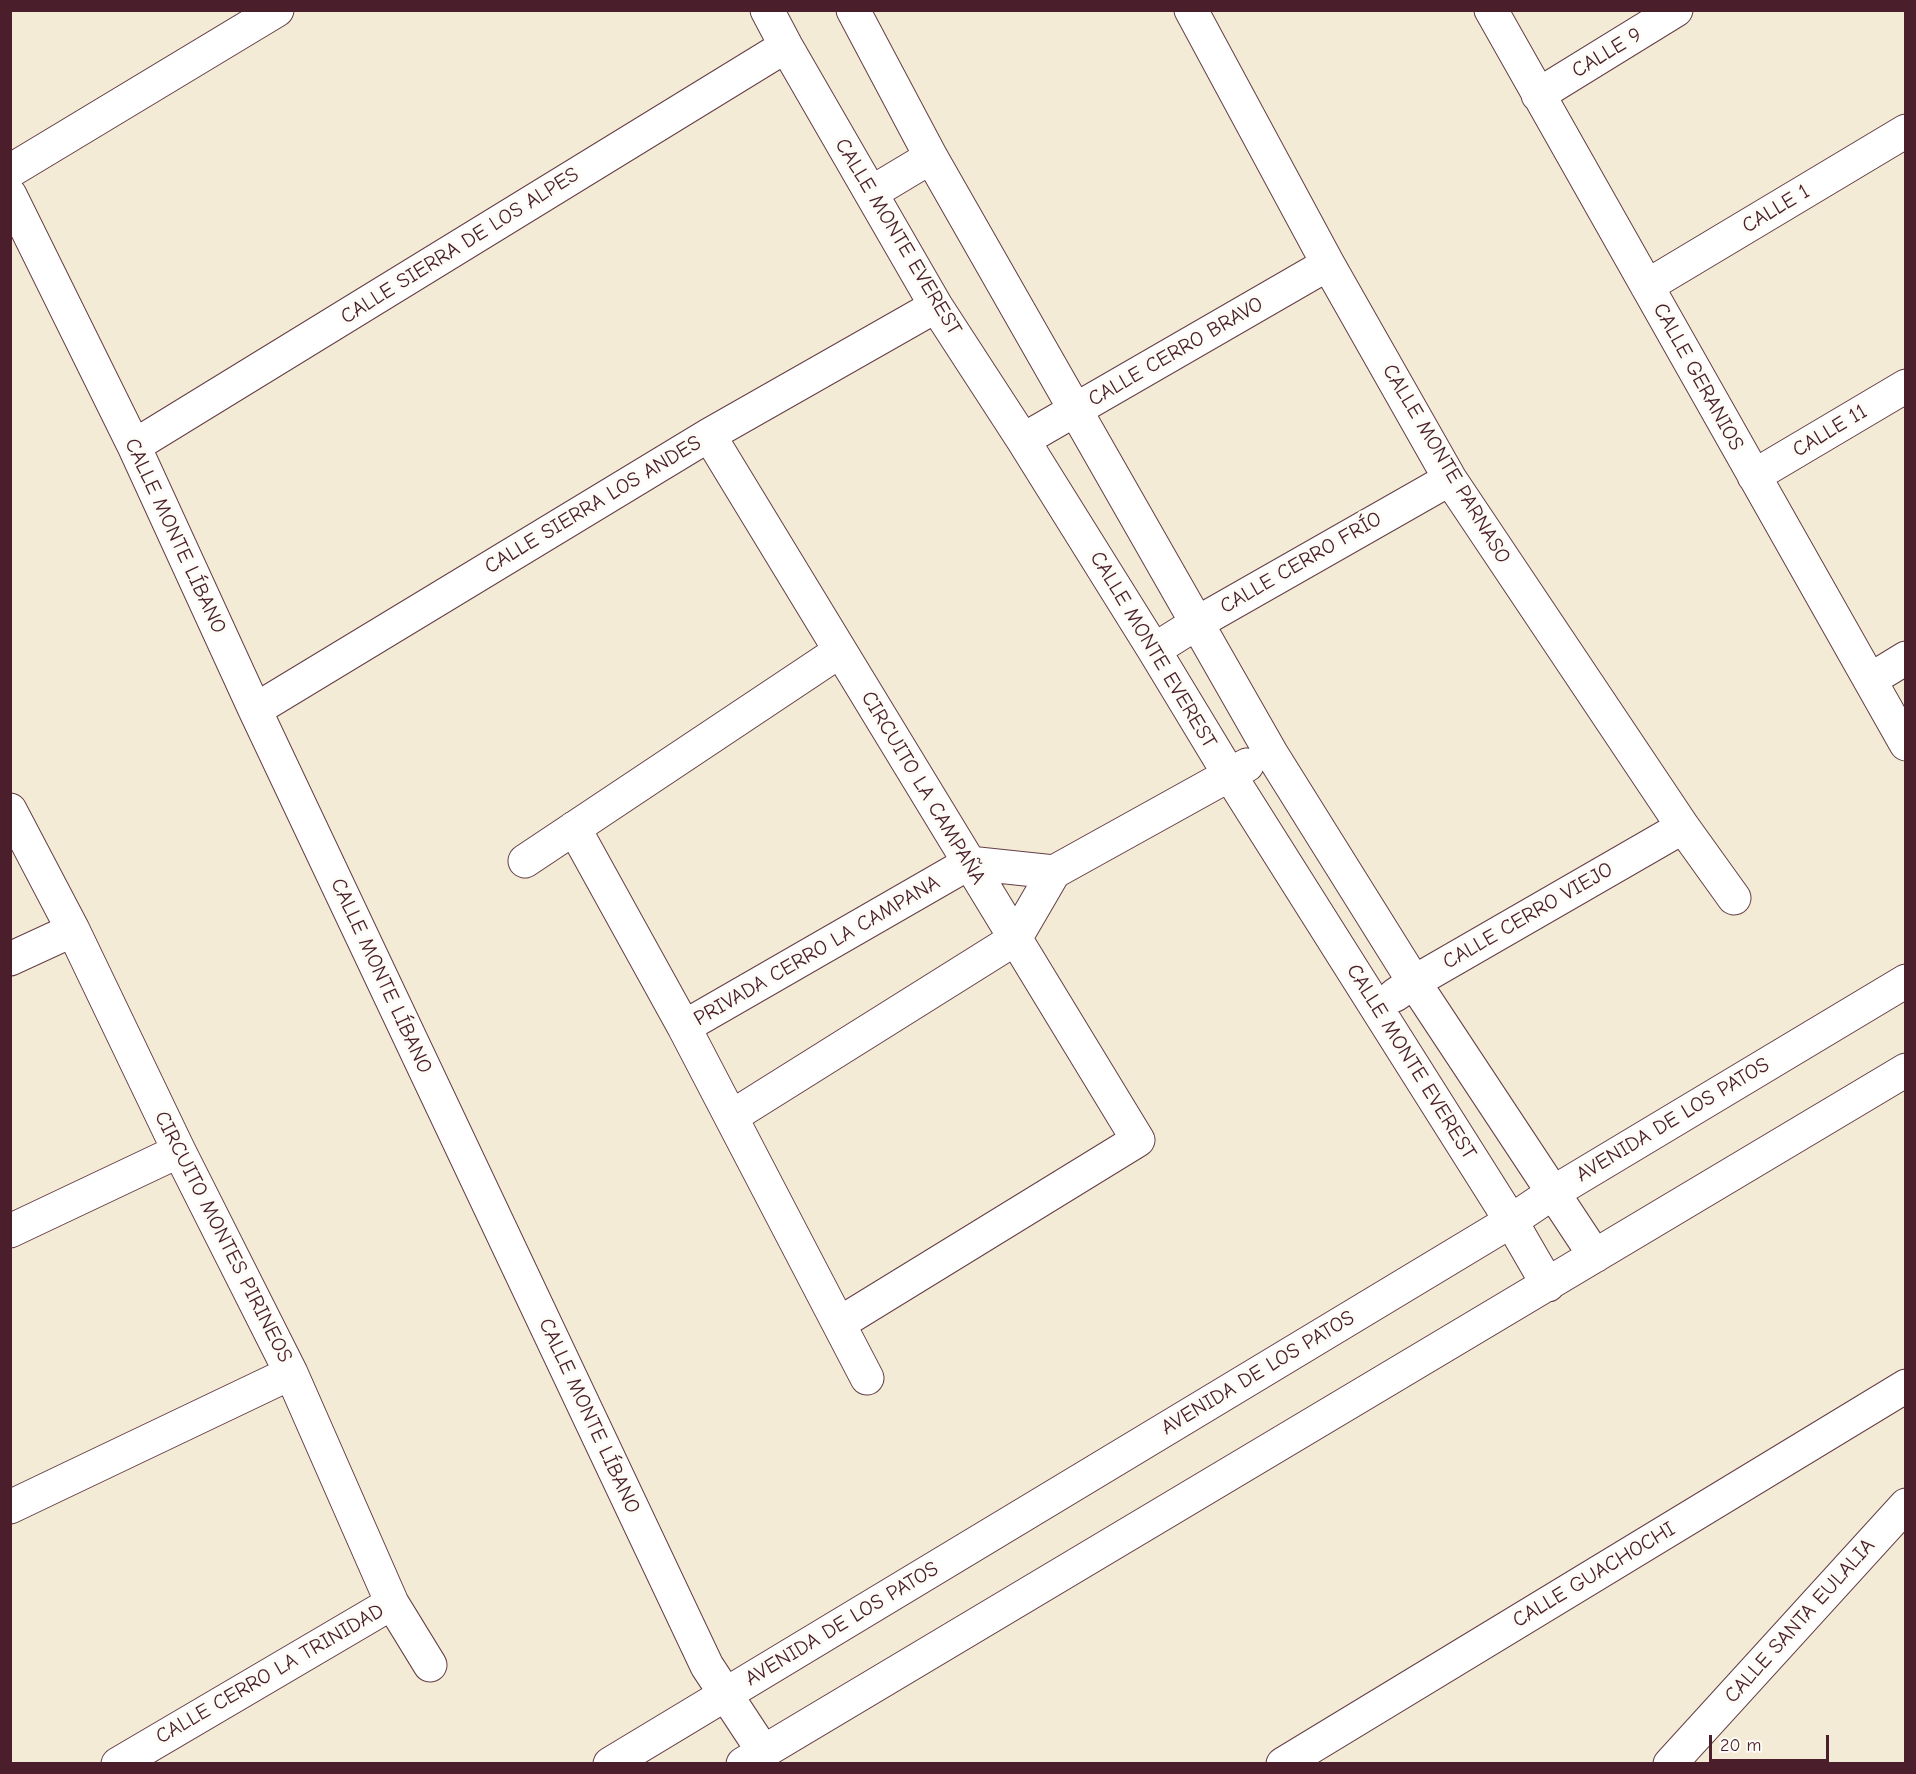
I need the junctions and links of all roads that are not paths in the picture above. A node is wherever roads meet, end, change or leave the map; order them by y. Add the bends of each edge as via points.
1 (277, 10) edge
2 (767, 10) edge
3 (853, 10) edge
4 (1191, 10) edge
5 (1491, 10) edge
6 (1676, 10) edge
7 (786, 46) junction
8 (1538, 95) junction
9 (1905, 131) edge
10 (931, 157) junction
11 (10, 171) edge
12 (871, 193) junction
13 (10, 195) edge
14 (1328, 264) junction
15 (1647, 286) junction
16 (936, 306) junction
17 (1905, 386) edge
18 (1076, 410) junction
19 (709, 435) junction
20 (1023, 440) junction
21 (134, 446) junction
22 (1754, 476) junction
23 (1450, 479) junction
24 (1197, 623) junction
25 (1154, 650) junction
26 (840, 651) junction
27 (1905, 658) edge
28 (1870, 680) junction
29 (255, 710) junction
30 (1905, 744) edge
31 (1271, 753) junction
32 (1229, 774) junction
33 (10, 810) edge
34 (1683, 826) junction
35 (574, 828) junction
36 (525, 861) dead end
37 (969, 863) junction
38 (1054, 872) junction
39 (1734, 898) dead end
40 (73, 930) junction
41 (1015, 939) junction
42 (10, 959) edge
43 (1905, 981) edge
44 (1413, 982) junction
45 (1376, 1008) junction
46 (684, 1028) junction
47 (1905, 1070) edge
48 (731, 1117) junction
49 (179, 1151) junction
50 (1554, 1192) junction
51 (1511, 1221) junction
52 (10, 1231) edge
53 (1595, 1256) junction
54 (1548, 1285) junction
55 (840, 1323) junction
56 (291, 1373) junction
57 (867, 1377) dead end
58 (1905, 1386) edge
59 (1905, 1505) edge
60 (10, 1507) edge
61 (392, 1603) junction
62 (430, 1665) dead end
63 (726, 1694) junction
64 (753, 1757) edge
65 (118, 1764) edge
66 (610, 1764) edge
67 (1283, 1764) edge
68 (1670, 1764) edge

1 - 11 street
2 - 7 street, CALLE MONTE EVEREST
3 - 10 street
4 - 14 street, CALLE MONTE PARNASO
5 - 8 street, CALLE GERANIOS
6 - 8 street, CALLE 9
7 - 12 street, CALLE MONTE EVEREST
7 - 21 street, CALLE SIERRA DE LOS ALPES
8 - 15 street, CALLE GERANIOS
9 - 15 street, CALLE 1
10 - 12 street
10 - 18 street
12 - 16 street, CALLE MONTE EVEREST
13 - 21 street, CALLE MONTE LÍBANO
14 - 18 street, CALLE CERRO BRAVO
14 - 23 street, CALLE MONTE PARNASO
15 - 22 street, CALLE GERANIOS
16 - 19 street, CALLE SIERRA LOS ANDES
16 - 20 street, CALLE MONTE EVEREST
17 - 22 street, CALLE 11
18 - 20 street, CALLE CERRO BRAVO
18 - 24 street
19 - 26 street, CIRCUITO LA CAMPAÑA
19 - 29 street, CALLE SIERRA LOS ANDES
20 - 25 street, CALLE MONTE EVEREST
21 - 29 street, CALLE MONTE LÍBANO
22 - 28 street, CALLE GERANIOS
23 - 24 street, CALLE CERRO FRÍO
23 - 34 street, CALLE MONTE PARNASO
24 - 25 street, CALLE CERRO FRÍO
24 - 31 street
25 - 32 street, CALLE MONTE EVEREST
26 - 35 street
26 - 37 street, CIRCUITO LA CAMPAÑA
27 - 28 street
28 - 30 street, CALLE GERANIOS
29 - 63 street, CALLE MONTE LÍBANO via 707,1666
31 - 32 street
31 - 44 street
32 - 38 street
32 - 45 street, CALLE MONTE EVEREST
33 - 40 street, CIRCUITO MONTES PIRINEOS
34 - 39 street, CALLE MONTE PARNASO
34 - 44 street, CALLE CERRO VIEJO
35 - 36 street
35 - 46 street, PRIVADA CERRO LA CAMPANA
37 - 38 street
37 - 41 street, CIRCUITO LA CAMPAÑA
37 - 46 street, PRIVADA CERRO LA CAMPANA
38 - 41 street
40 - 42 street
40 - 49 street, CIRCUITO MONTES PIRINEOS
41 - 48 street
41 - 55 street, CIRCUITO LA CAMPAÑA via 1138,1140
43 - 50 street, AVENIDA DE LOS PATOS
44 - 45 street, CALLE CERRO VIEJO
44 - 50 street
45 - 51 street, CALLE MONTE EVEREST
46 - 48 street, PRIVADA CERRO LA CAMPANA
47 - 53 street
48 - 55 street, PRIVADA CERRO LA CAMPANA
49 - 52 street
49 - 56 street, CIRCUITO MONTES PIRINEOS
50 - 51 street, AVENIDA DE LOS PATOS
50 - 53 street
51 - 54 street, CALLE MONTE EVEREST
51 - 63 street, AVENIDA DE LOS PATOS
53 - 54 street
54 - 64 street
55 - 57 street, PRIVADA CERRO LA CAMPANA
56 - 60 street
56 - 61 street, CIRCUITO MONTES PIRINEOS
58 - 67 street, CALLE GUACHOCHI
59 - 68 street, CALLE SANTA EULALIA
61 - 62 street, CIRCUITO MONTES PIRINEOS
61 - 65 street, CALLE CERRO LA TRINIDAD
63 - 64 street, CALLE MONTE LÍBANO
63 - 66 street, AVENIDA DE LOS PATOS

